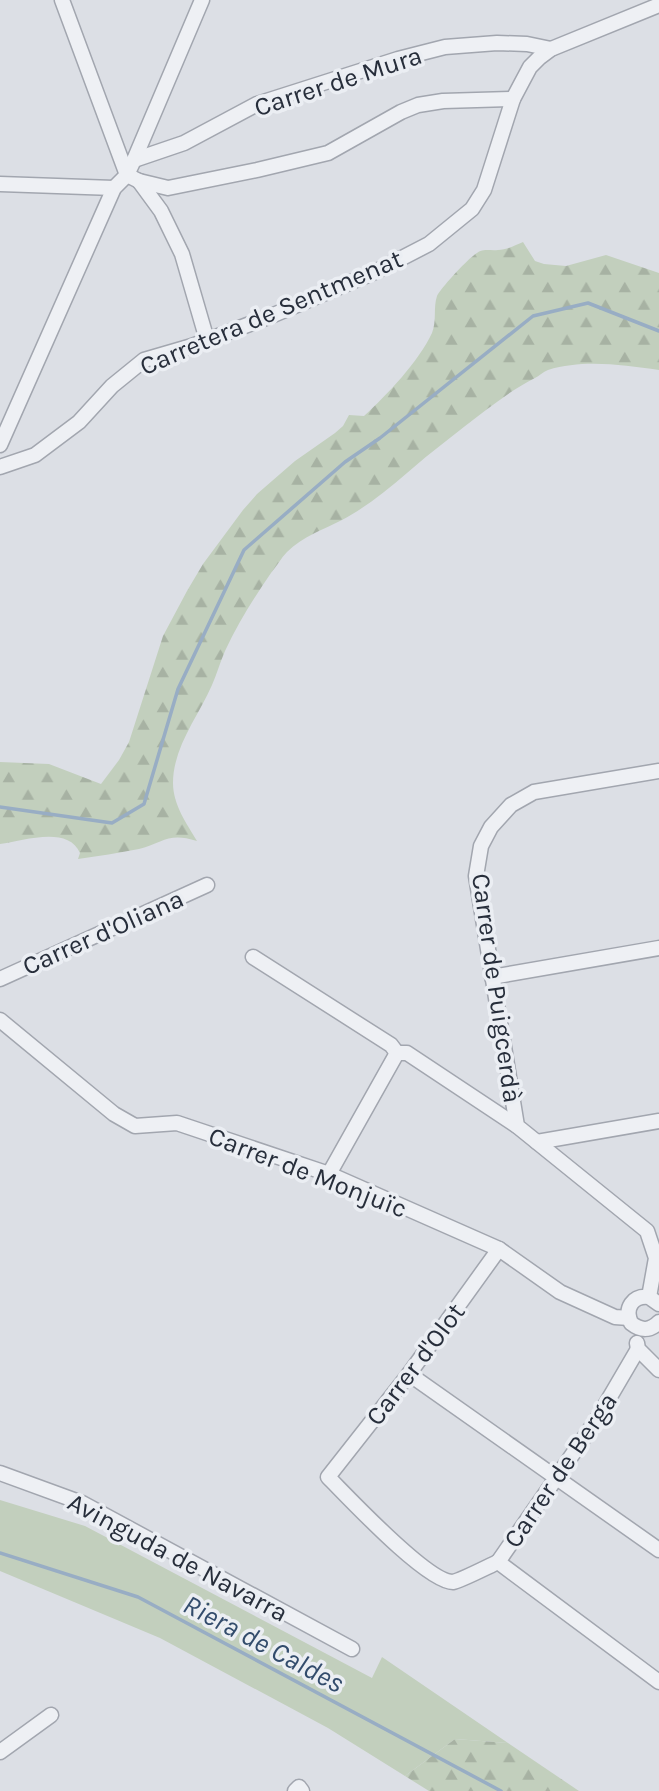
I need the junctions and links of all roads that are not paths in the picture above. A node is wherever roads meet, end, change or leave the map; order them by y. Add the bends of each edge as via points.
1 (62, 0) edge
2 (202, 0) edge
3 (659, 5) edge
4 (551, 49) junction
5 (513, 99) junction
6 (134, 160) junction
7 (133, 178) junction
8 (0, 184) edge
9 (114, 188) junction
10 (207, 340) junction
11 (0, 445) edge
12 (0, 467) edge
13 (659, 771) edge
14 (207, 884) dead end
15 (659, 948) edge
16 (253, 957) dead end
17 (492, 977) junction
18 (0, 979) edge
19 (0, 1020) edge
20 (397, 1054) junction
21 (659, 1121) edge
22 (517, 1126) junction
23 (537, 1142) junction
24 (329, 1174) junction
25 (499, 1249) junction
26 (656, 1301) edge
27 (659, 1322) edge
28 (632, 1323) junction
29 (638, 1349) junction
30 (659, 1370) edge
31 (409, 1374) junction
32 (0, 1473) edge
33 (557, 1477) junction
34 (659, 1550) edge
35 (498, 1562) junction
36 (352, 1649) dead end
37 (659, 1682) edge
38 (51, 1715) dead end
39 (0, 1752) edge
40 (295, 1791) edge
41 (302, 1791) edge

1 - 7 street
2 - 6 street
3 - 4 street, Carretera de Sentmenat
4 - 5 street, Carretera de Sentmenat via 530,67
4 - 6 street, Carrer de Mura via 497,43 444,47 398,59 257,104 184,143
5 - 7 street via 418,105 328,153 257,170 168,188
5 - 10 street, Carretera de Sentmenat via 484,190 472,209 429,244 363,277
6 - 7 street
7 - 9 street
7 - 10 street via 160,211 182,254
8 - 9 street
9 - 11 street
10 - 12 street, Carretera de Sentmenat via 144,360 46,447
13 - 17 street, Carrer de Puigcerdà via 534,793 510,805 491,827 481,846 476,876
14 - 18 street, Carrer d'Oliana
15 - 17 street
16 - 20 street via 391,1045
17 - 22 street, Carrer de Puigcerdà
19 - 24 street, Carrer de Monjuïc via 114,1114 135,1126 177,1124
20 - 22 street via 407,1053
20 - 24 street
21 - 23 street
22 - 23 street, Carrer de Puigcerdà
23 - 26 street, Carrer de Puigcerdà via 647,1231 656,1258
24 - 25 street, Carrer de Monjuïc
25 - 28 street, Carrer de Monjuïc via 560,1292
25 - 31 street, Carrer d'Olot
26 - 28 street via 638,1297 632,1302
27 - 28 street via 642,1330
28 - 29 street
29 - 30 street
29 - 33 street, Carrer de Berga
31 - 33 street
31 - 35 street, Carrer d'Olot via 328,1477 436,1577 454,1582
32 - 36 street, Avinguda de Navarra via 82,1503
33 - 34 street
33 - 35 street, Carrer de Berga
35 - 37 street, Carrer de Berga
38 - 39 street
40 - 41 street via 299,1787

